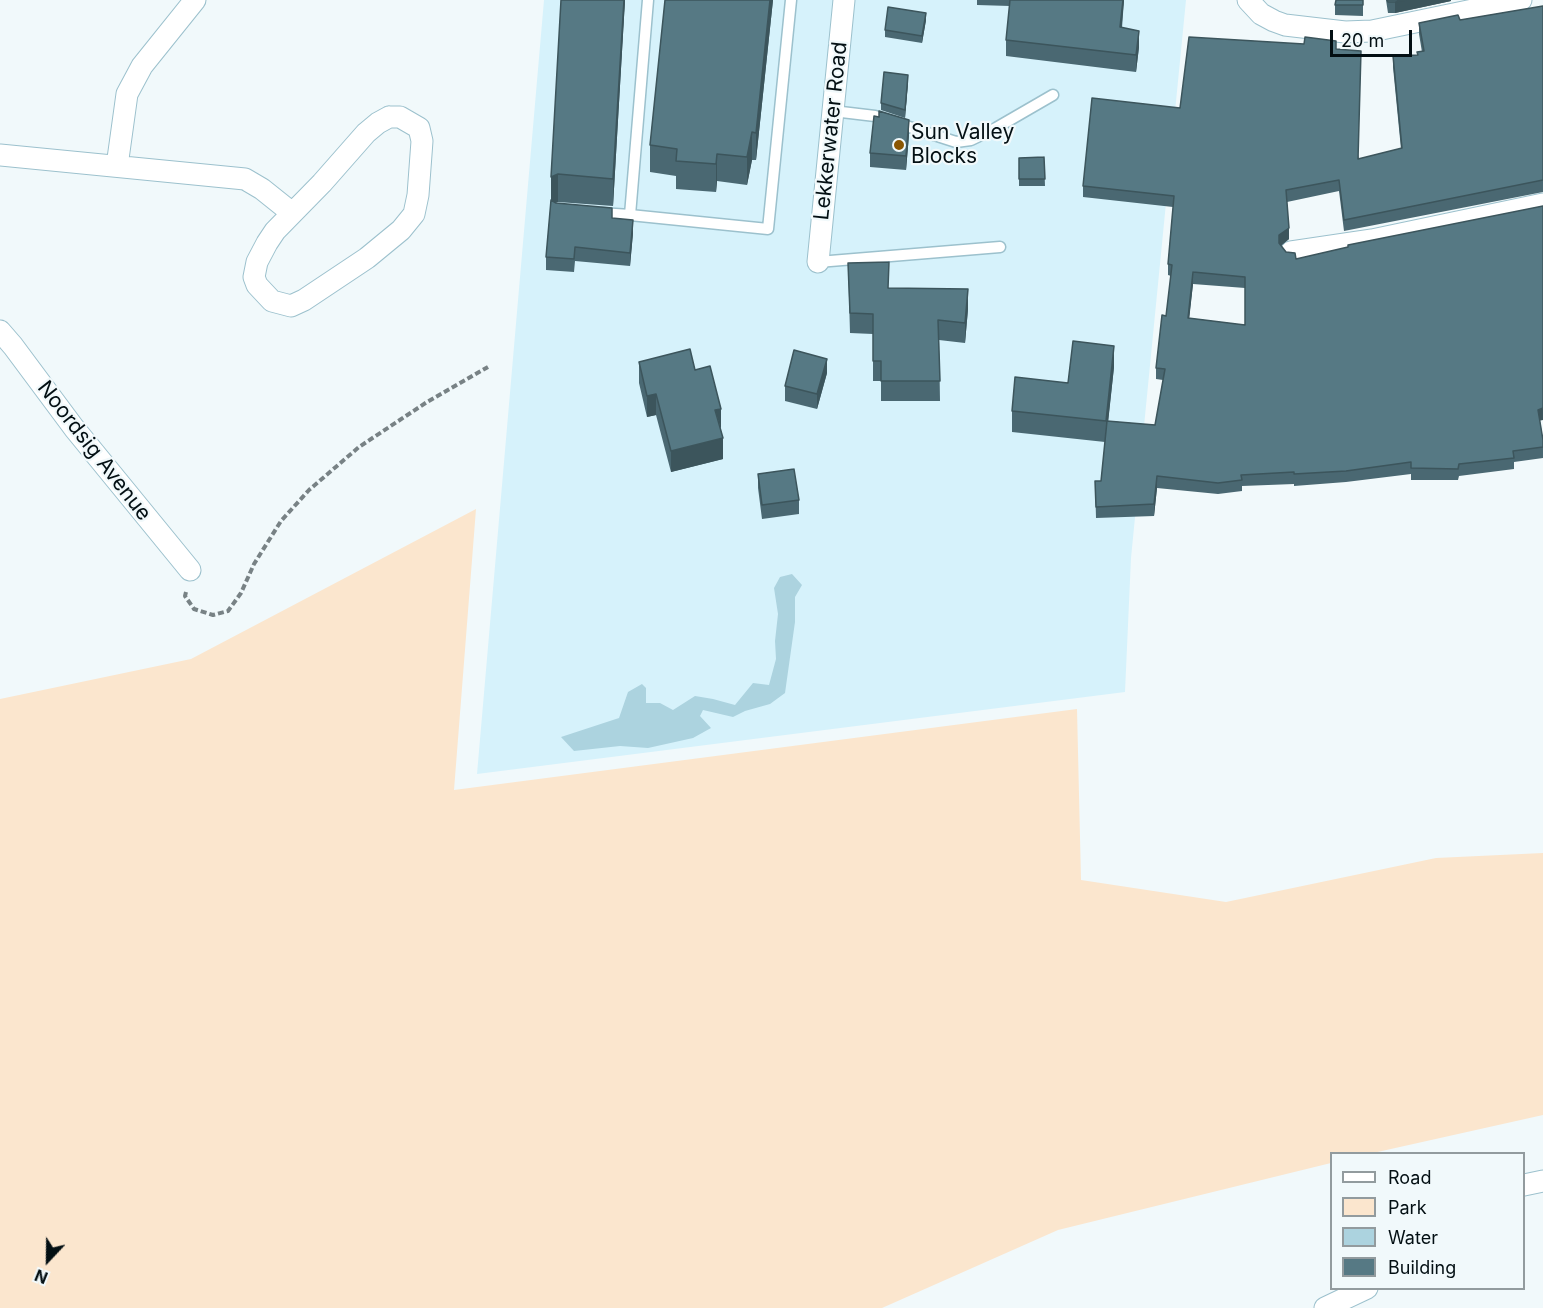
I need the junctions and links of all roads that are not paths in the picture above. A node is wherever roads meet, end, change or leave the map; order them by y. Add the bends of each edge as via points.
1 (195, 0) edge
2 (648, 0) edge
3 (791, 0) edge
4 (844, 0) edge
5 (1248, 0) edge
6 (1521, 0) edge
7 (1053, 95) dead end
8 (833, 111) junction
9 (0, 155) edge
10 (117, 166) junction
11 (1543, 204) edge
12 (589, 212) edge
13 (292, 213) junction
14 (630, 215) junction
15 (1000, 247) dead end
16 (1291, 252) edge
17 (818, 262) joint
18 (0, 331) edge
19 (190, 570) road end
20 (1543, 1181) edge
21 (1525, 1185) edge
22 (1363, 1290) edge
23 (1325, 1308) edge

1 - 10 street via 142,66 127,94
2 - 14 lane
3 - 14 lane via 768,229
4 - 8 street, Lekkerwater Road
5 - 6 street via 1261,14 1286,25 1345,32 1372,31
7 - 8 lane via 971,141 956,142 875,116
8 - 17 street, Lekkerwater Road
9 - 10 street
10 - 13 street via 245,179
11 - 16 street via 1372,240
12 - 14 lane
13 - 13 street via 267,243 255,271 257,285 265,295 291,306 367,258 414,214 422,141 419,128 400,117 378,123
15 - 17 lane
18 - 19 street, Noordsig Avenue
20 - 21 street
22 - 23 street

